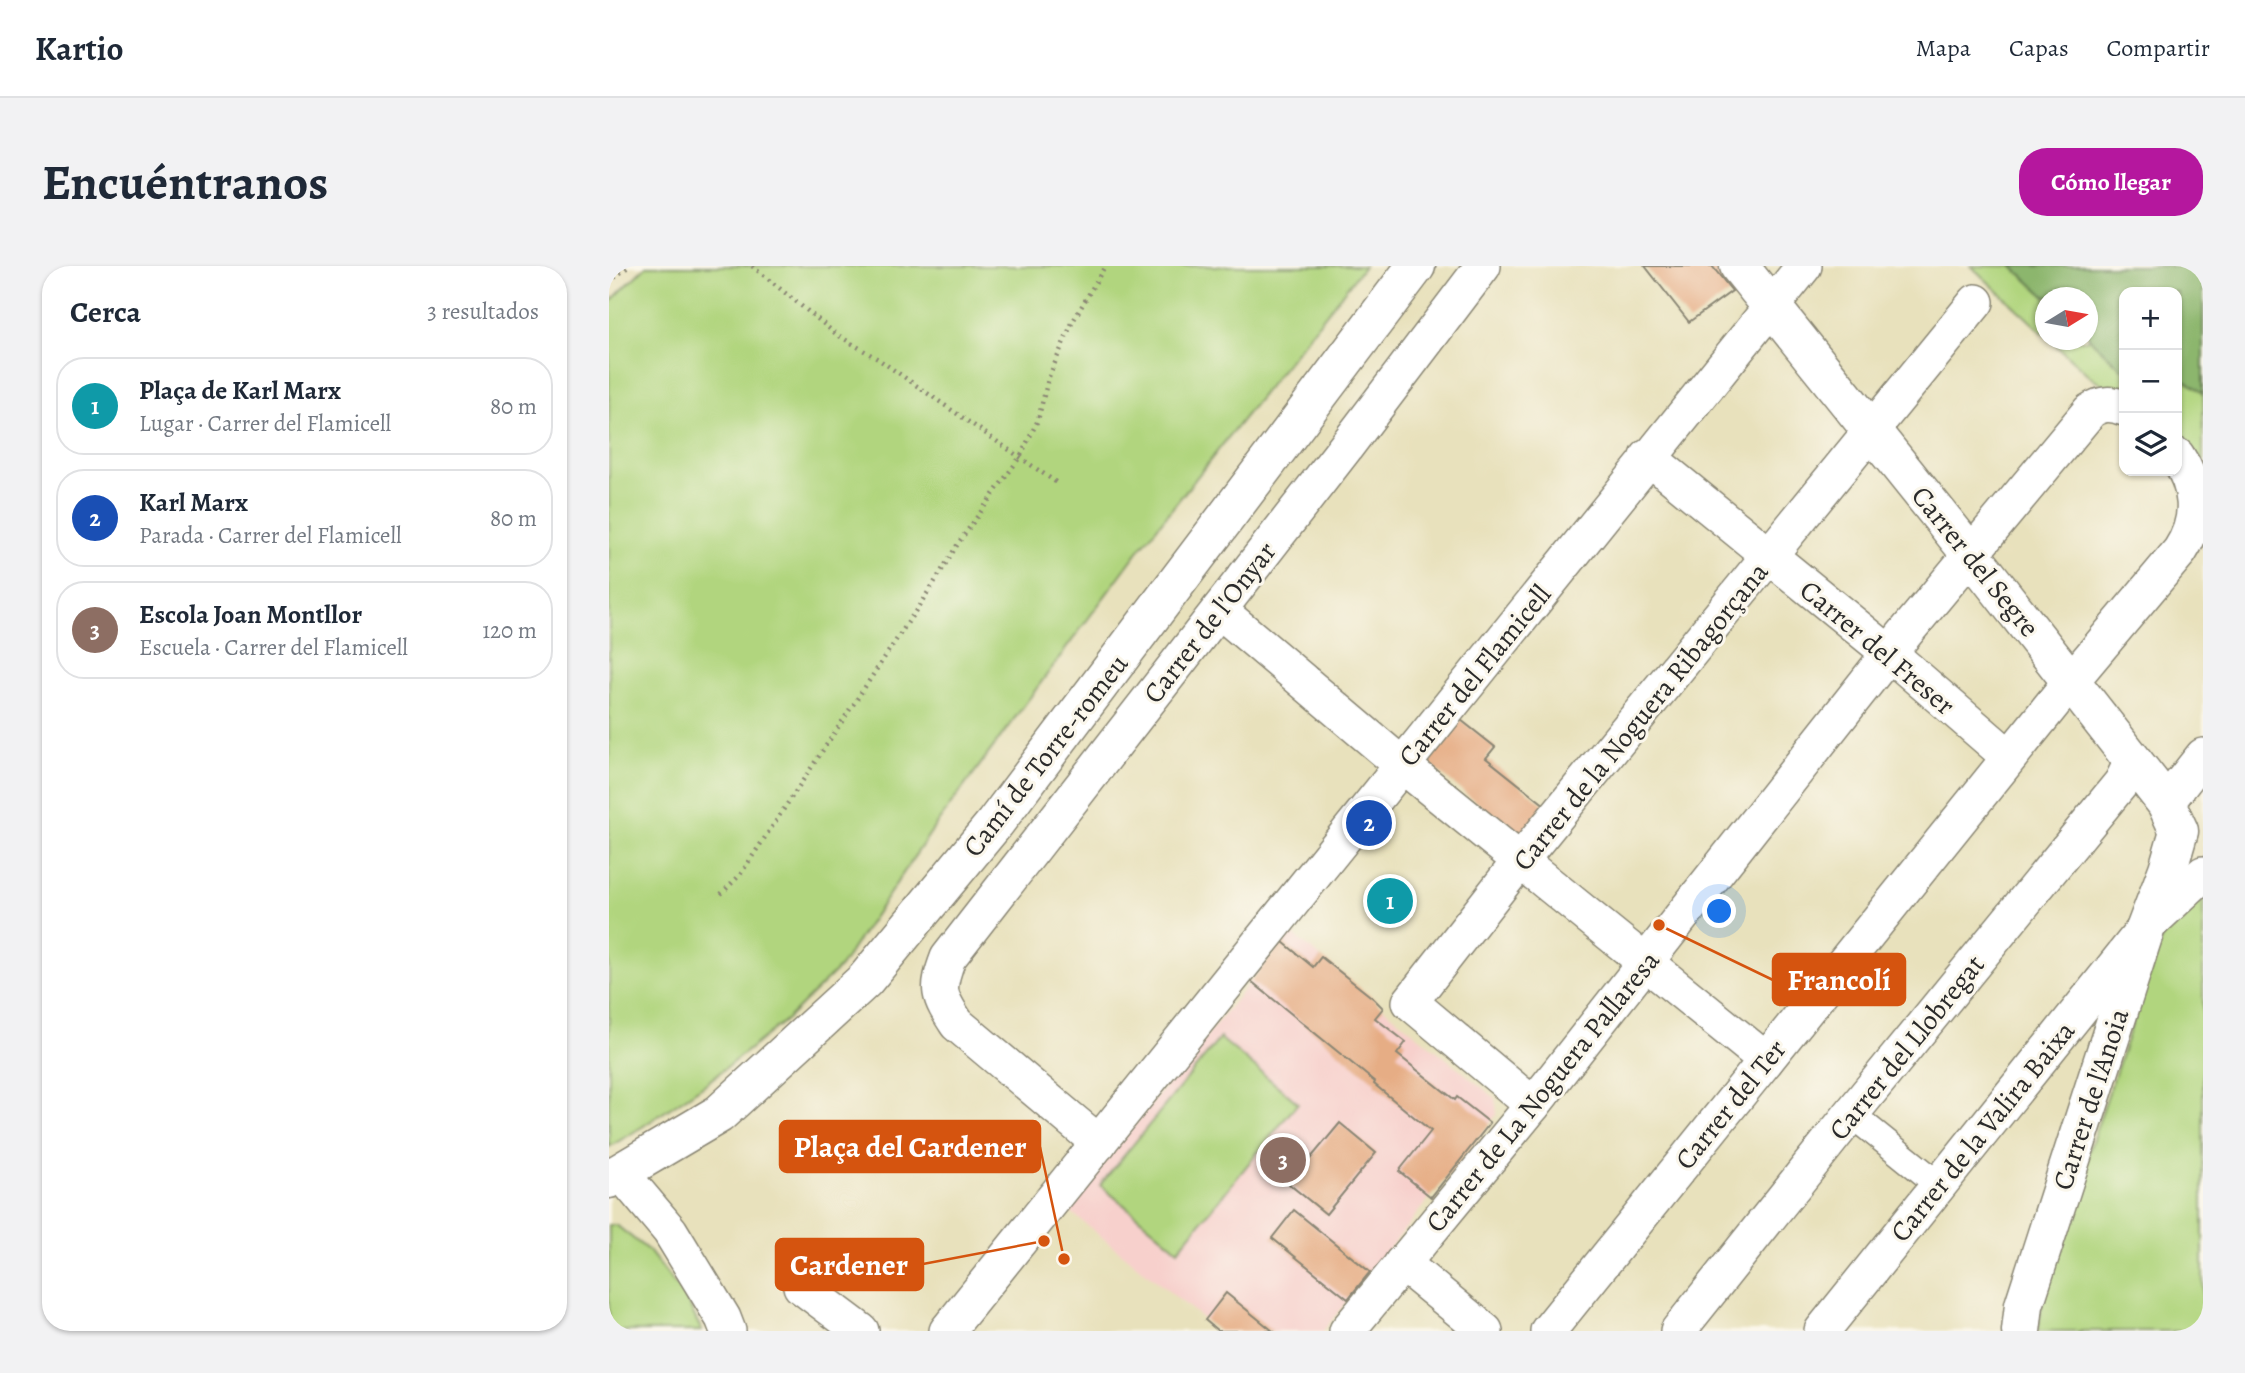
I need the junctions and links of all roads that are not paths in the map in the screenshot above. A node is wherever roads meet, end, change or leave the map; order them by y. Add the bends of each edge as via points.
1 (1416, 266) edge
2 (1483, 266) edge
3 (1739, 266) edge
4 (1804, 266) edge
5 (1976, 302) dead end
6 (1771, 306) junction
7 (2119, 406) edge
8 (1872, 432) junction
9 (1648, 457) junction
10 (2182, 466) edge
11 (1970, 553) junction
12 (1769, 557) junction
13 (1219, 610) junction
14 (1889, 653) junction
15 (2071, 681) junction
16 (2203, 756) edge
17 (2009, 757) junction
18 (2132, 761) junction
19 (1402, 765) junction
20 (2166, 803) junction
21 (1520, 861) junction
22 (2186, 871) edge
23 (2146, 927) junction
24 (1646, 961) junction
25 (1766, 1060) junction
26 (1533, 1105) junction
27 (1851, 1114) junction
28 (1098, 1143) junction
29 (615, 1176) edge
30 (1939, 1185) junction
31 (1402, 1264) junction
32 (801, 1286) dead end
33 (2015, 1322) edge
34 (728, 1331) edge
35 (861, 1331) edge
36 (947, 1331) edge
37 (1347, 1331) edge
38 (1485, 1331) edge
39 (1548, 1331) edge
40 (1678, 1331) edge
41 (1822, 1331) edge

1 - 29 street, Camí de Torre-romeu via 995,823 865,980 719,1114
2 - 13 street, Carrer de l'Onyar
3 - 6 street, Carrer del Segre
4 - 6 street, Carrer del Flamicell
5 - 8 street, Carrer de la Noguera Ribagorçana
6 - 8 street, Carrer del Segre
6 - 9 street, Carrer del Flamicell
7 - 11 street, Carrer de La Noguera Pallaresa via 2099,405 2090,411
8 - 11 street, Carrer del Segre
8 - 12 street, Carrer de la Noguera Ribagorçana
9 - 12 street, Carrer del Freser
9 - 19 street, Carrer del Flamicell
10 - 15 street, Carrer del Ter via 2194,501 2188,539
11 - 14 street, Carrer de La Noguera Pallaresa
11 - 15 street, Carrer del Segre
12 - 14 street, Carrer del Freser
12 - 21 street, Carrer de la Noguera Ribagorçana
13 - 19 street
13 - 28 street, Carrer de l'Onyar via 949,958 939,981 944,1004 957,1024
14 - 17 street, Carrer del Freser
14 - 24 street, Carrer de La Noguera Pallaresa
15 - 17 street, Carrer del Ter
15 - 18 street, Carrer del Segre
16 - 20 street
17 - 25 street, Carrer del Ter
18 - 20 street, Carrer del Segre
18 - 27 street, Carrer del Llobregat via 2122,782
19 - 21 street
19 - 28 street, Carrer del Flamicell
20 - 22 street, Carrer del Segre via 2179,831
21 - 24 street
21 - 26 street, Carrer de la Noguera Ribagorçana via 1410,1002
22 - 23 street, Carrer de l'Anoia
23 - 30 street, Carrer de la Valira Baixa
23 - 33 street, Carrer de l'Anoia
24 - 25 street
24 - 26 street, Carrer de La Noguera Pallaresa
25 - 39 street, Carrer del Ter
26 - 31 street, Carrer de La Noguera Pallaresa
27 - 30 street
27 - 40 street, Carrer del Llobregat
28 - 36 street, Carrer del Flamicell
29 - 34 street via 670,1231
30 - 41 street, Carrer de la Valira Baixa
31 - 37 street, Carrer de La Noguera Pallaresa
31 - 38 street
32 - 35 street

